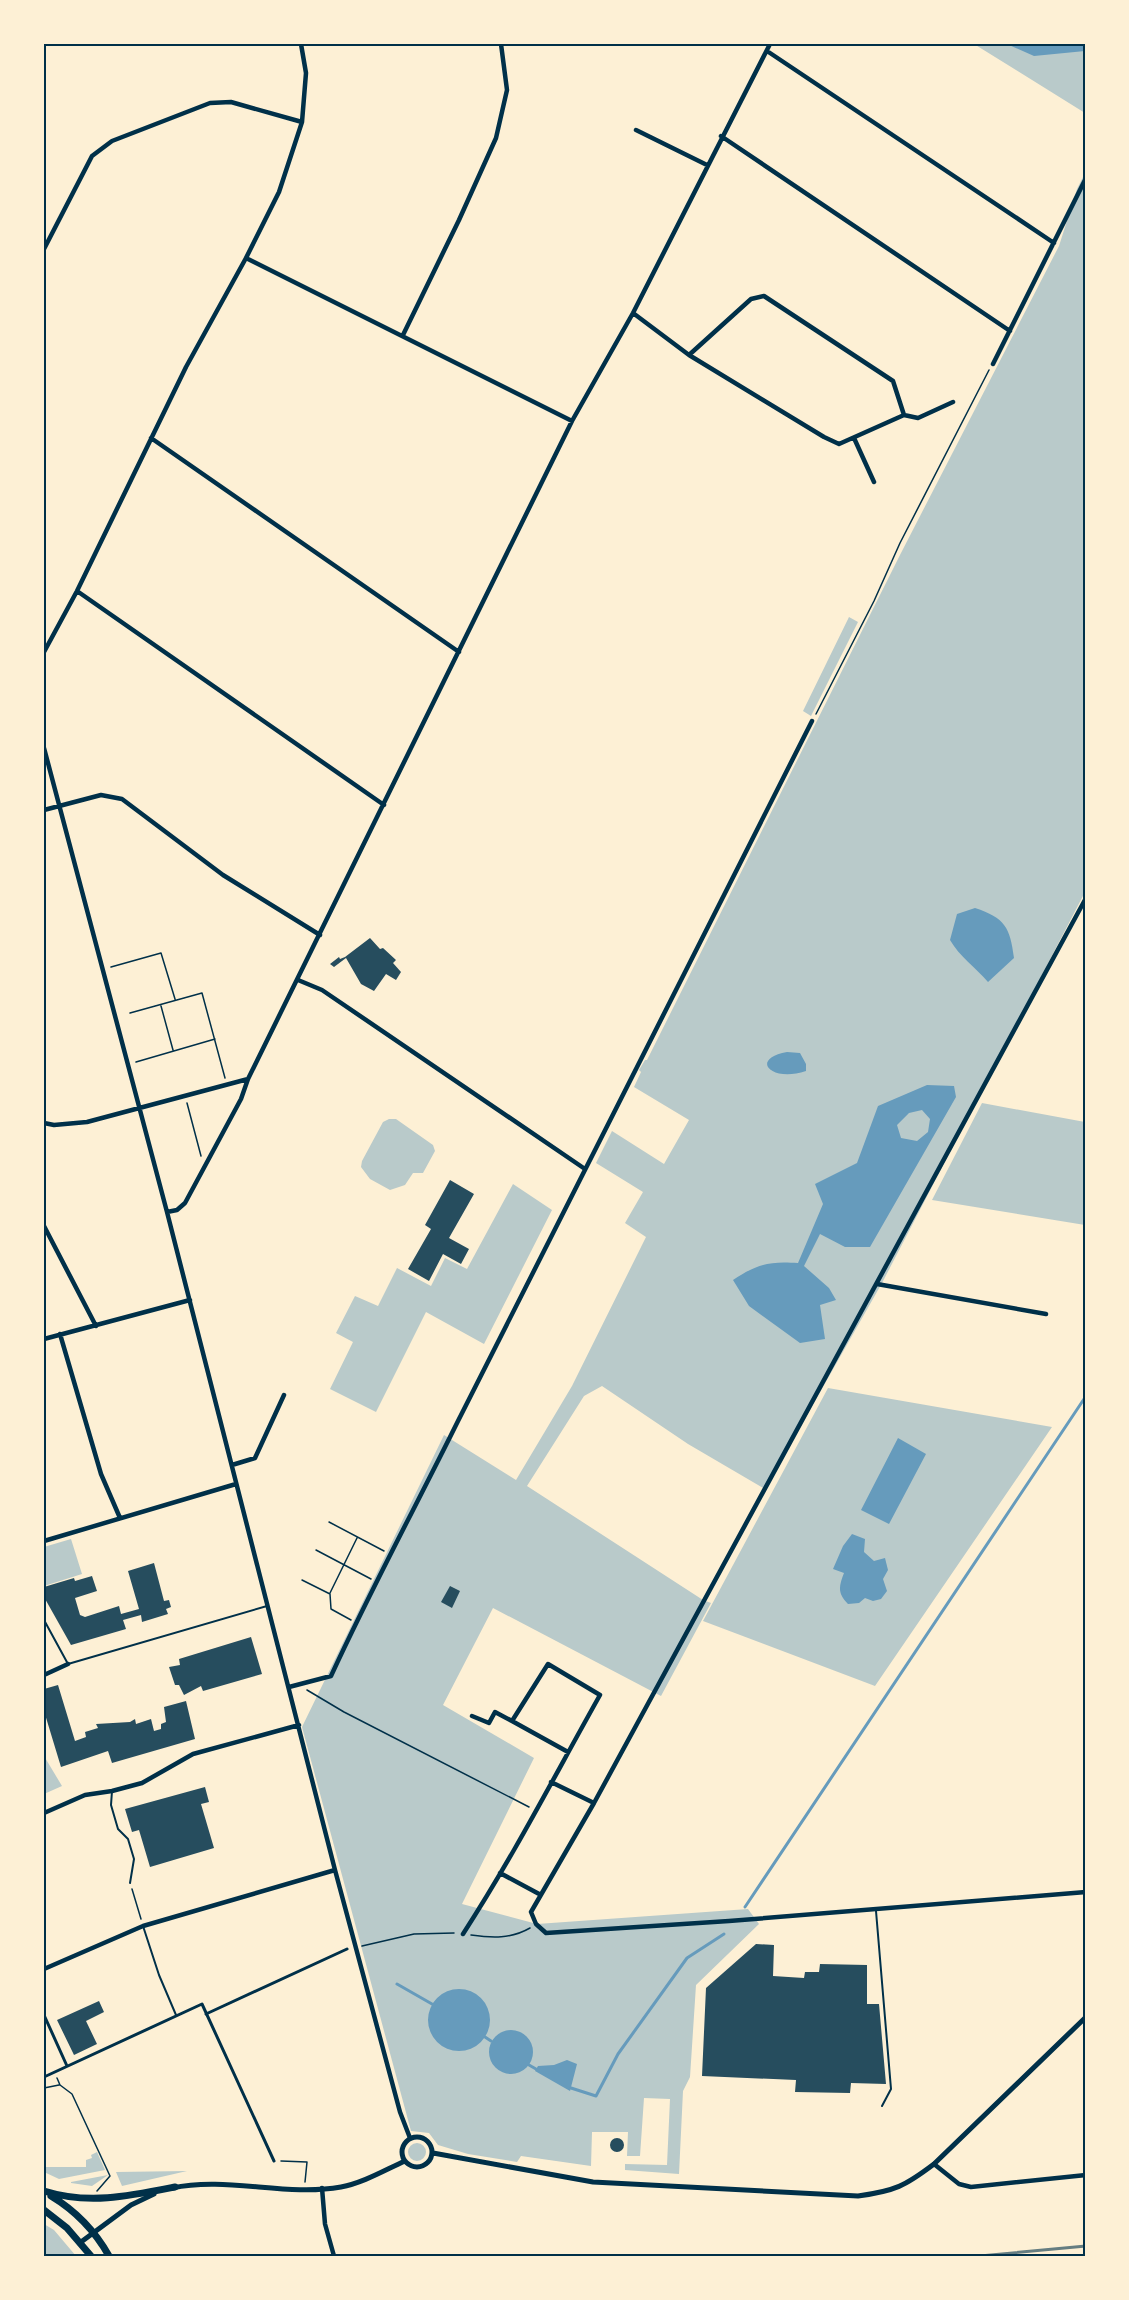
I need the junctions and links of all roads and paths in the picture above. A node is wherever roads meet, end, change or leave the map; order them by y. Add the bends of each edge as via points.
1 (301, 44) edge
2 (501, 44) edge
3 (770, 44) edge
4 (767, 51) junction
5 (302, 122) junction
6 (636, 130) dead end
7 (721, 136) junction
8 (707, 165) junction
9 (1086, 178) edge
10 (1054, 243) junction
11 (44, 249) edge
12 (246, 258) junction
13 (633, 313) junction
14 (1010, 331) junction
15 (403, 335) junction
16 (689, 355) junction
17 (993, 364) joint
18 (953, 402) dead end
19 (904, 415) junction
20 (572, 421) junction
21 (152, 438) junction
22 (854, 438) junction
23 (874, 482) dead end
24 (77, 591) junction
25 (44, 652) edge
26 (459, 652) junction
27 (812, 721) joint
28 (44, 748) edge
29 (384, 805) junction
30 (59, 806) junction
31 (44, 810) edge
32 (1086, 898) edge
33 (320, 935) junction
34 (102, 970) junction
35 (298, 980) junction
36 (175, 1000) junction
37 (160, 1004) junction
38 (130, 1013) dead end
39 (216, 1039) junction
40 (173, 1051) junction
41 (126, 1064) junction
42 (248, 1079) junction
43 (226, 1085) junction
44 (185, 1096) junction
45 (139, 1108) junction
46 (44, 1123) edge
47 (204, 1166) junction
48 (585, 1169) junction
49 (167, 1212) junction
50 (44, 1226) edge
51 (877, 1284) junction
52 (190, 1300) junction
53 (1046, 1314) dead end
54 (96, 1326) junction
55 (60, 1334) junction
56 (44, 1339) edge
57 (284, 1395) dead end
58 (232, 1465) junction
59 (236, 1484) junction
60 (120, 1518) junction
61 (329, 1522) dead end
62 (357, 1537) junction
63 (44, 1541) edge
64 (316, 1550) dead end
65 (391, 1554) junction
66 (344, 1565) junction
67 (302, 1580) dead end
68 (376, 1582) junction
69 (330, 1594) junction
70 (267, 1606) junction
71 (44, 1620) edge
72 (356, 1622) junction
73 (68, 1664) junction
74 (44, 1675) edge
75 (297, 1684) junction
76 (289, 1687) junction
77 (472, 1716) dead end
78 (512, 1721) junction
79 (299, 1725) junction
80 (568, 1752) junction
81 (551, 1782) junction
82 (111, 1791) junction
83 (594, 1803) junction
84 (535, 1810) junction
85 (44, 1813) edge
86 (335, 1870) junction
87 (500, 1873) junction
88 (130, 1883) joint
89 (1086, 1892) edge
90 (541, 1895) junction
91 (876, 1910) junction
92 (536, 1924) junction
93 (143, 1926) junction
94 (464, 1934) junction
95 (357, 1946) junction
96 (347, 1949) dead end
97 (44, 1969) edge
98 (44, 2014) edge
99 (206, 2014) junction
100 (176, 2015) junction
101 (1086, 2017) edge
102 (67, 2066) junction
103 (54, 2072) junction
104 (44, 2077) edge
105 (60, 2085) junction
106 (44, 2088) edge
107 (882, 2106) dead end
108 (410, 2138) junction
109 (433, 2153) junction
110 (274, 2161) joint
111 (405, 2161) junction
112 (934, 2164) junction
113 (1086, 2175) edge
114 (306, 2177) dead end
115 (174, 2187) junction
116 (321, 2188) junction
117 (97, 2189) dead end
118 (44, 2191) edge
119 (44, 2210) edge
120 (94, 2232) junction
121 (81, 2242) junction
122 (91, 2256) edge
123 (109, 2256) edge
124 (334, 2256) edge

1 - 5 street via 306,72
2 - 15 street via 507,90 496,138
3 - 4 street
4 - 7 street
4 - 10 street
5 - 11 street via 231,102 210,103 112,141 92,156
5 - 12 street via 279,192
6 - 8 street
7 - 8 street
7 - 14 street
8 - 13 street
9 - 10 street
10 - 14 street
12 - 15 street
12 - 21 street
13 - 16 street
13 - 20 street
14 - 17 street
15 - 20 street
16 - 19 street via 751,298 764,296 893,381
16 - 22 street via 824,437 839,444
17 - 27 path
18 - 19 street via 918,418
19 - 22 street
20 - 26 street
21 - 24 street
21 - 26 street
22 - 23 street
24 - 25 street
24 - 29 street
26 - 29 street
27 - 48 street
28 - 30 street
29 - 33 street
30 - 31 street
30 - 33 street via 101,795 122,799 223,875
30 - 34 street
32 - 51 street
33 - 35 street
34 - 36 path via 161,953
34 - 41 street
35 - 42 street
35 - 48 street via 322,990
36 - 37 path
36 - 39 path via 202,993
37 - 38 path
37 - 40 path
39 - 40 path
39 - 43 path
40 - 41 path
41 - 45 street
42 - 43 street
42 - 47 street
43 - 44 street
44 - 45 street
44 - 47 path
45 - 46 street via 87,1122
45 - 49 street
47 - 49 street via 185,1203
48 - 65 street
49 - 52 street
50 - 54 street
51 - 53 street
51 - 83 street
52 - 54 street
52 - 58 street
54 - 55 street
55 - 56 street
55 - 60 street via 101,1474
57 - 58 street via 255,1458
58 - 59 street
59 - 60 street
59 - 70 street
60 - 63 street
61 - 62 path
62 - 65 path
62 - 66 path
64 - 66 path
65 - 68 street
66 - 68 path
66 - 69 path
67 - 69 path
68 - 72 street
69 - 72 path via 331,1609
70 - 73 lane
70 - 76 street
71 - 73 lane
72 - 75 street via 331,1676
73 - 74 street
75 - 76 street
75 - 84 path
76 - 79 street
77 - 78 street via 489,1723 495,1712
78 - 80 street
78 - 80 street via 548,1664 600,1695
79 - 82 street via 193,1754 142,1783
79 - 86 street
80 - 81 street
81 - 83 street
81 - 84 street
82 - 85 street via 85,1795
82 - 88 lane via 118,1829 128,1839 134,1859
83 - 90 street
84 - 87 street
86 - 93 street
86 - 95 street
87 - 90 street
87 - 94 street
88 - 93 path
89 - 91 street
90 - 92 street via 531,1912
91 - 92 street via 546,1933
91 - 107 lane via 891,2089
92 - 94 path via 507,1937
93 - 97 street
93 - 100 lane
94 - 95 path via 414,1934
95 - 108 street
96 - 99 street
98 - 102 street
99 - 100 street via 202,2004
99 - 110 street
100 - 102 street
101 - 112 street
102 - 103 street
103 - 104 street
103 - 105 path
105 - 106 path
105 - 117 path via 72,2094 110,2176
108 - 109 street via 424,2138 430,2142
108 - 111 street via 402,2149
109 - 111 street via 422,2167
109 - 112 street via 593,2182 858,2196 908,2184
110 - 114 path via 308,2162
111 - 116 street via 355,2183
112 - 113 street via 959,2184 971,2187
115 - 116 street via 204,2184
115 - 118 main road via 98,2200
115 - 120 street via 140,2200
116 - 124 street
118 - 120 main road
119 - 121 main road
120 - 121 street
120 - 123 main road
121 - 122 main road

